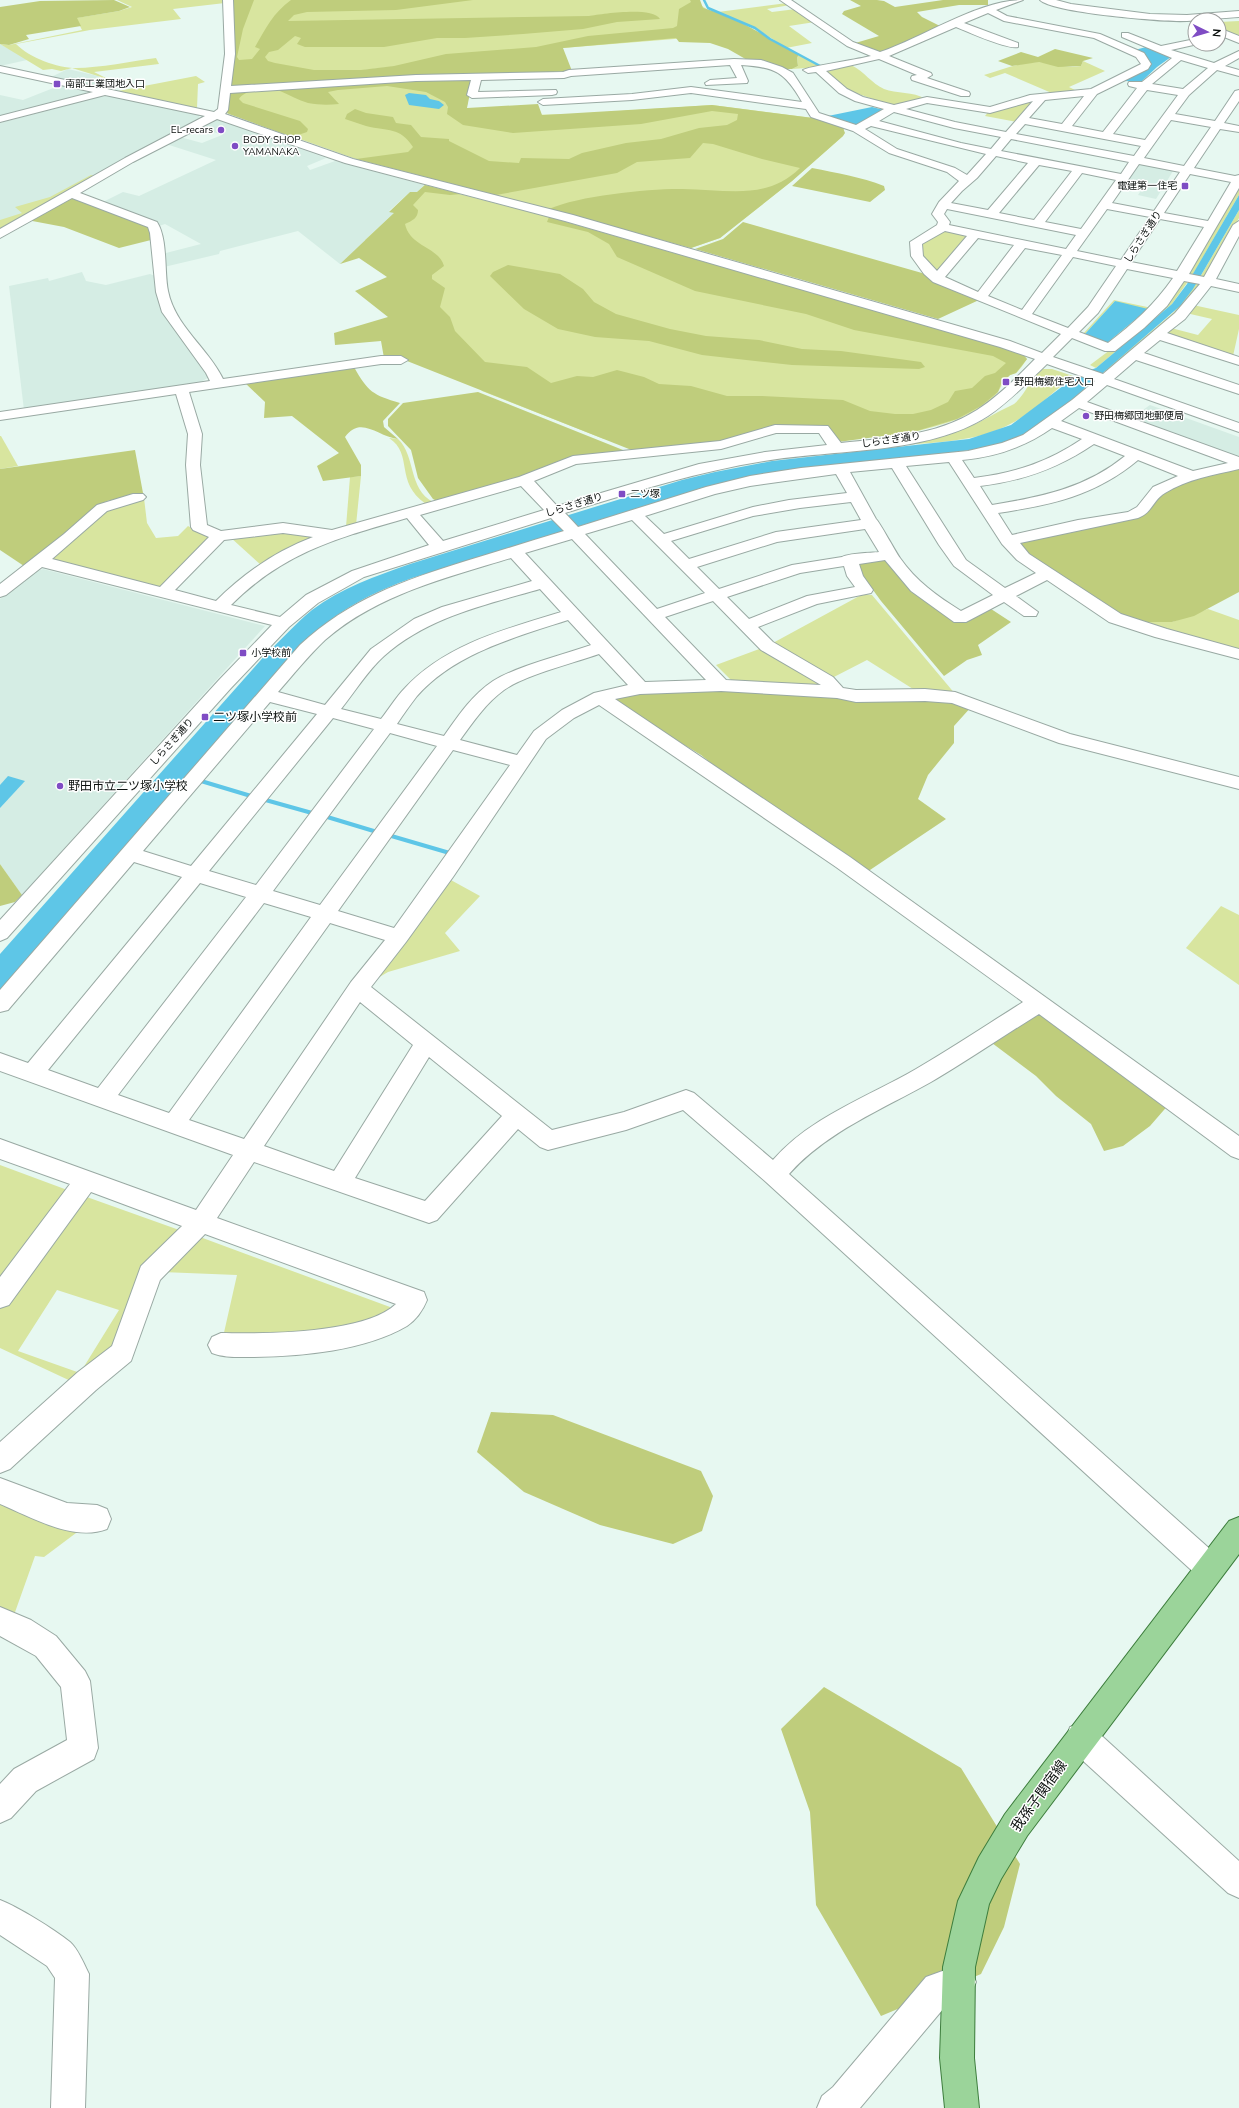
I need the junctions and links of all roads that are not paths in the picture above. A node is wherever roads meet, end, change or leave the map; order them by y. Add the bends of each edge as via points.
1 (228, 0) edge
2 (785, 0) edge
3 (1018, 0) edge
4 (1044, 0) edge
5 (1002, 4) junction
6 (1142, 6) dead end
7 (987, 9) junction
8 (1026, 9) dead end
9 (1239, 14) edge
10 (1146, 16) junction
11 (1227, 16) edge
12 (1187, 19) edge
13 (1187, 22) edge
14 (956, 23) junction
15 (1106, 26) junction
16 (1165, 28) dead end
17 (1083, 32) junction
18 (1142, 33) dead end
19 (1128, 36) junction
20 (1227, 36) edge
21 (992, 38) junction
22 (1239, 40) edge
23 (982, 41) dead end
24 (1187, 44) edge
25 (1015, 46) dead end
26 (1159, 49) junction
27 (1239, 54) edge
28 (880, 56) junction
29 (1180, 57) junction
30 (734, 62) junction
31 (698, 65) junction
32 (1215, 67) junction
33 (0, 69) edge
34 (632, 69) junction
35 (818, 69) junction
36 (593, 71) junction
37 (786, 72) junction
38 (1239, 73) edge
39 (550, 75) junction
40 (477, 77) junction
41 (637, 79) dead end
42 (1114, 81) junction
43 (668, 82) dead end
44 (707, 85) junction
45 (1143, 86) junction
46 (225, 90) junction
47 (104, 92) junction
48 (1093, 92) junction
49 (1185, 93) junction
50 (1239, 93) edge
51 (1043, 96) junction
52 (553, 97) junction
53 (603, 100) junction
54 (543, 102) dead end
55 (872, 104) junction
56 (998, 107) junction
57 (850, 108) dead end
58 (892, 108) junction
59 (813, 111) junction
60 (836, 111) dead end
61 (216, 116) junction
62 (1168, 116) junction
63 (0, 119) edge
64 (1022, 120) junction
65 (870, 122) junction
66 (1216, 125) junction
67 (1065, 128) junction
68 (857, 129) junction
69 (1239, 129) edge
70 (1008, 136) junction
71 (1106, 136) junction
72 (1148, 144) junction
73 (994, 153) junction
74 (1136, 160) junction
75 (1036, 161) junction
76 (1080, 169) junction
77 (1187, 170) junction
78 (1123, 178) junction
79 (1239, 179) edge
80 (966, 180) junction
81 (70, 193) junction
82 (943, 205) junction
83 (1105, 205) junction
84 (991, 215) junction
85 (1158, 215) junction
86 (1037, 224) junction
87 (1211, 225) junction
88 (942, 227) junction
89 (1238, 229) edge
90 (1084, 233) junction
91 (0, 234) edge
92 (975, 234) junction
93 (1022, 243) junction
94 (1070, 253) junction
95 (1125, 265) junction
96 (1181, 276) junction
97 (937, 279) junction
98 (1208, 282) junction
99 (1239, 288) edge
100 (980, 298) junction
101 (1024, 316) junction
102 (1069, 333) junction
103 (1159, 335) junction
104 (1135, 355) junction
105 (1044, 356) junction
106 (1238, 358) edge
107 (401, 360) dead end
108 (1105, 378) junction
109 (218, 384) junction
110 (181, 390) junction
111 (1239, 390) edge
112 (1077, 403) junction
113 (0, 416) edge
114 (1052, 423) junction
115 (1239, 428) edge
116 (1092, 439) junction
117 (836, 447) junction
118 (1135, 455) junction
119 (953, 457) junction
120 (1239, 462) edge
121 (897, 463) junction
122 (1239, 465) edge
123 (841, 469) junction
124 (1193, 476) junction
125 (524, 480) junction
126 (970, 483) junction
127 (138, 497) dead end
128 (857, 497) junction
129 (988, 510) junction
130 (410, 512) junction
131 (557, 513) junction
132 (635, 514) junction
133 (872, 523) junction
134 (573, 530) junction
135 (332, 535) junction
136 (219, 536) junction
137 (660, 540) junction
138 (1008, 541) junction
139 (439, 547) junction
140 (514, 551) junction
141 (890, 555) junction
142 (849, 559) junction
143 (38, 562) junction
144 (686, 565) junction
145 (1048, 573) junction
146 (0, 576) edge
147 (542, 583) junction
148 (0, 592) edge
149 (164, 592) junction
150 (717, 594) junction
151 (1003, 594) junction
152 (220, 606) junction
153 (1030, 612) dead end
154 (571, 614) junction
155 (655, 614) junction
156 (283, 623) junction
157 (748, 625) junction
158 (602, 647) junction
159 (1239, 654) edge
160 (721, 685) junction
161 (640, 688) junction
162 (837, 692) junction
163 (267, 695) junction
164 (600, 697) junction
165 (329, 711) junction
166 (386, 727) junction
167 (448, 743) junction
168 (520, 762) junction
169 (1239, 783) edge
170 (130, 854) junction
171 (194, 874) junction
172 (260, 894) junction
173 (326, 914) junction
174 (0, 934) edge
175 (399, 937) junction
176 (358, 988) junction
177 (1039, 1002) junction
178 (0, 1004) edge
179 (426, 1043) junction
180 (0, 1062) edge
181 (32, 1074) junction
182 (103, 1098) junction
183 (516, 1116) junction
184 (174, 1123) junction
185 (0, 1149) edge
186 (1239, 1149) edge
187 (248, 1151) junction
188 (774, 1175) junction
189 (86, 1180) junction
190 (340, 1182) junction
191 (201, 1222) junction
192 (0, 1297) edge
193 (221, 1345) dead end
194 (0, 1460) edge
195 (0, 1491) edge
196 (97, 1519) dead end
197 (1239, 1531) edge
198 (1210, 1568) junction
199 (0, 1621) edge
200 (1081, 1738) junction
201 (0, 1807) edge
202 (1239, 1882) edge
203 (0, 1916) edge
204 (959, 1982) junction
205 (68, 2108) edge
206 (834, 2108) edge
207 (962, 2108) edge

1 - 46 street via 230,54
2 - 28 street via 850,44
3 - 5 street
4 - 10 street via 1072,7
5 - 7 street
5 - 8 street
6 - 10 street
7 - 14 street
7 - 17 street via 1004,18
9 - 11 street
10 - 12 street
10 - 15 street
13 - 16 street
14 - 21 street
14 - 28 street
15 - 17 street
15 - 19 street
17 - 42 street via 1113,42 1143,59 1146,64 1144,67
18 - 19 street
19 - 26 street
20 - 22 street
21 - 23 street
21 - 25 street
24 - 26 street
26 - 29 street
27 - 32 street
28 - 35 street via 848,65
28 - 56 street via 927,75 916,78
29 - 32 street
29 - 45 street via 1155,74
30 - 31 street
30 - 37 street via 761,64
30 - 44 street via 743,81
31 - 34 street
31 - 44 street
32 - 38 street
32 - 49 street
33 - 47 street
34 - 36 street
34 - 41 street
35 - 37 street
35 - 55 street via 843,91
36 - 39 street
36 - 53 street
37 - 59 street
39 - 40 street
39 - 52 street
40 - 46 street via 409,78
40 - 52 street via 472,95
42 - 45 street
42 - 48 street
43 - 44 street
44 - 53 street
44 - 59 street
45 - 49 street
45 - 71 street
46 - 61 street via 223,110
47 - 61 street
47 - 63 street
48 - 51 street
48 - 67 street
49 - 62 street
50 - 66 street, しらさぎ通り
51 - 56 street
51 - 64 street
52 - 53 street
52 - 54 street
55 - 57 street
55 - 58 street
56 - 58 street via 990,110 930,99
58 - 65 street
58 - 70 street via 959,127
59 - 60 street
59 - 68 street
61 - 81 street via 145,151
61 - 105 street via 349,161 569,218
62 - 66 street
62 - 72 street
64 - 67 street
64 - 70 street
65 - 68 street
65 - 73 street
66 - 69 street
66 - 77 street, しらさぎ通り
67 - 71 street
68 - 80 street via 885,147 942,166
70 - 73 street
70 - 74 street
71 - 72 street
72 - 74 street
73 - 75 street
73 - 80 street
74 - 77 street
74 - 78 street
75 - 76 street
75 - 84 street
76 - 78 street
76 - 86 street
77 - 79 street
77 - 85 street, しらさぎ通り
78 - 83 street
79 - 87 street
80 - 82 street
81 - 91 street
81 - 109 street via 146,220 153,225 162,292 168,312
82 - 84 street
82 - 88 street via 938,214 944,222
83 - 85 street
83 - 90 street
84 - 86 street
85 - 87 street
85 - 95 street, しらさぎ通り
86 - 90 street
87 - 96 street
88 - 92 street
88 - 97 street via 916,242 917,256
89 - 98 street
90 - 94 street
92 - 93 street
92 - 97 street
93 - 94 street
93 - 100 street
94 - 95 street
94 - 101 street
95 - 96 street
95 - 102 street, しらさぎ通り via 1093,310
96 - 98 street
96 - 102 street via 1162,303 1110,348
97 - 100 street
98 - 99 street
98 - 103 street via 1180,316
100 - 101 street
101 - 102 street
102 - 105 street, しらさぎ通り
103 - 104 street
103 - 106 street
104 - 108 street
104 - 111 street
105 - 108 street
105 - 117 street, しらさぎ通り via 998,402 959,425 906,440
107 - 109 street via 381,360
108 - 112 street
108 - 115 street
109 - 110 street
110 - 113 street
110 - 136 street via 195,434 194,465 199,527
112 - 114 street
112 - 120 street
114 - 116 street
114 - 119 street via 1028,438 1007,446
116 - 118 street
116 - 126 street via 1066,458 1035,472 1006,479
117 - 125 street via 823,429 775,429 721,445 574,460
117 - 131 street, しらさぎ通り via 699,468
118 - 124 street
118 - 129 street via 1104,479 1087,487 1052,499
119 - 121 street
119 - 126 street
121 - 123 street
121 - 151 street via 960,563
122 - 124 street
123 - 128 street
123 - 132 street via 750,481 681,498
124 - 138 street via 1159,489 1142,511 1133,515
125 - 130 street
125 - 131 street
126 - 129 street
127 - 143 street via 102,508 70,538
128 - 133 street
128 - 137 street via 766,509
129 - 138 street
130 - 135 street
130 - 139 street
131 - 134 street
131 - 139 street, しらさぎ通り
132 - 134 street
132 - 137 street
133 - 141 street
133 - 144 street via 776,537
134 - 140 street
134 - 155 street
135 - 136 street via 283,528
135 - 152 street via 280,558 240,586
136 - 149 street
137 - 144 street
138 - 145 street via 1023,557
139 - 156 street, しらさぎ通り via 337,584 312,599
140 - 147 street
140 - 163 street via 390,591 359,607 321,635
141 - 142 street
141 - 151 street via 917,588 960,618
142 - 150 street via 798,568
142 - 157 street via 855,576 865,590 813,600
143 - 146 street
143 - 148 street
143 - 149 street
144 - 150 street
145 - 151 street
145 - 159 street via 1115,618
147 - 154 street
147 - 165 street via 448,611 420,623 377,653
149 - 152 street
150 - 155 street
150 - 157 street
151 - 153 street
152 - 156 street
154 - 158 street
154 - 166 street via 476,646 447,661 417,687
155 - 160 street
156 - 174 street, しらさぎ通り
157 - 162 street via 767,646 827,681
158 - 161 street
158 - 167 street via 520,675 499,686 476,705
160 - 161 street
160 - 162 street
161 - 164 street
162 - 169 street via 856,696 925,695 955,698 1065,739
163 - 165 street
163 - 170 street
164 - 168 street via 551,725 540,735
164 - 177 street via 708,767
165 - 166 street
165 - 171 street
166 - 167 street
166 - 172 street
167 - 168 street
167 - 173 street
168 - 175 street
170 - 171 street
170 - 178 street
171 - 172 street
171 - 181 street
172 - 173 street
172 - 182 street
173 - 175 street
173 - 184 street
175 - 176 street
176 - 179 street
176 - 187 street
177 - 186 street
177 - 188 street via 924,1075 841,1120 794,1152
179 - 183 street
179 - 190 street
180 - 181 street
181 - 182 street
182 - 184 street
183 - 188 street via 548,1140 626,1121 686,1099
183 - 190 street via 429,1213
184 - 187 street
185 - 189 street
187 - 190 street
187 - 191 street
188 - 198 street
189 - 191 street
189 - 192 street
191 - 193 street via 415,1300 397,1319 358,1333 303,1342
191 - 194 street via 150,1274 122,1353 87,1381
195 - 196 street via 67,1517
197 - 198 main road, 我孫子関宿線
198 - 200 main road, 我孫子関宿線
199 - 201 street via 46,1646 75,1681 83,1748 25,1780
200 - 202 street
200 - 204 main road, 我孫子関宿線 via 1016,1825 990,1868 974,1901 959,1967
203 - 205 street via 59,1954 72,1974
204 - 206 street via 938,1989 845,2099
204 - 207 main road, 我孫子関宿線 via 957,2058

